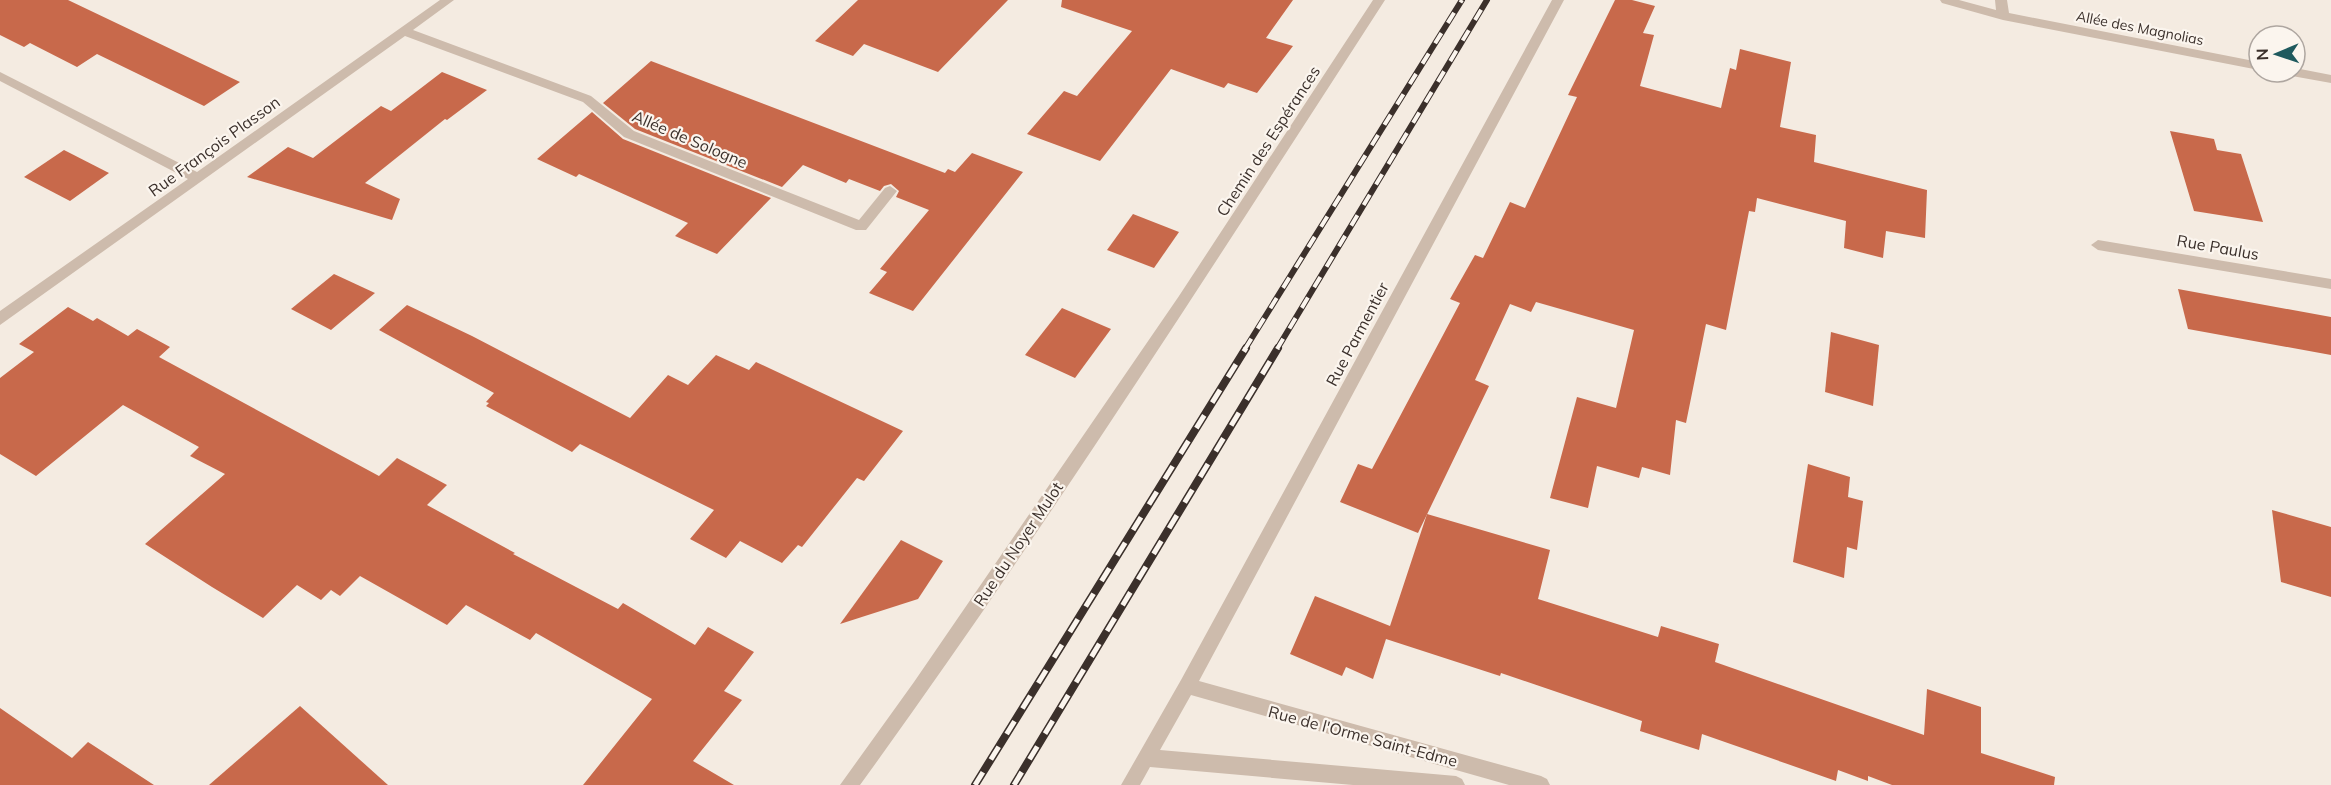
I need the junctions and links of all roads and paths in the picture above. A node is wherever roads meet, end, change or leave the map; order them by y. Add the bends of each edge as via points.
1 (448, 0) edge
2 (1379, 0) edge
3 (1558, 0) edge
4 (1946, 0) edge
5 (2001, 0) edge
6 (2003, 16) junction
7 (403, 31) junction
8 (2247, 64) edge
9 (2307, 75) edge
10 (0, 76) edge
11 (2331, 79) edge
12 (197, 178) junction
13 (890, 191) dead end
14 (2098, 245) dead end
15 (2331, 284) edge
16 (1184, 300) joint
17 (0, 319) edge
18 (1186, 686) junction
19 (1146, 758) junction
20 (849, 785) edge
21 (1130, 785) edge
22 (1456, 785) edge
23 (1541, 785) edge

1 - 7 street, Rue François Plasson
2 - 16 street, Chemin des Espérances
3 - 18 street, Rue Parmentier
4 - 6 street, Allée des Magnolias
5 - 6 street
6 - 8 street, Allée des Magnolias
7 - 12 street, Rue François Plasson
7 - 13 street, Allée de Sologne via 587,99 629,134 861,226
9 - 11 street
10 - 12 street
12 - 17 street, Rue François Plasson
14 - 15 street, Rue Paulus
16 - 20 street, Rue du Noyer Mulot via 920,688
18 - 19 street, Rue Parmentier
18 - 23 street, Rue de l'Orme Saint-Edme
19 - 21 street, Rue Parmentier
19 - 22 street, Rue de l'Orme Saint-Edme

